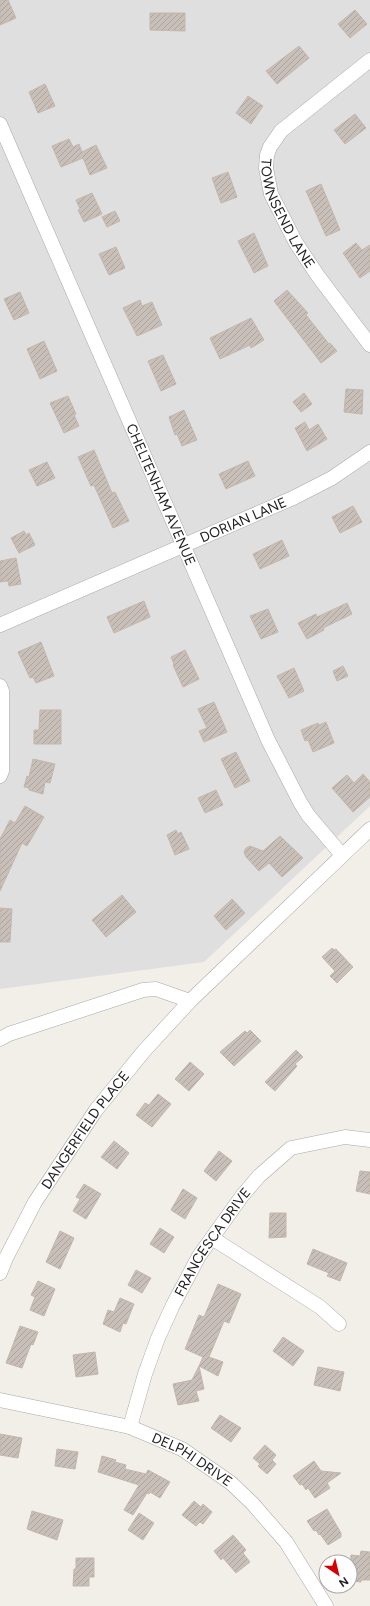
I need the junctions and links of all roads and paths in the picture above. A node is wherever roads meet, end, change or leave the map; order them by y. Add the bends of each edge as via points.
1 (370, 60) edge
2 (0, 124) edge
3 (370, 345) edge
4 (370, 452) edge
5 (183, 547) junction
6 (0, 625) edge
7 (0, 686) edge
8 (0, 776) edge
9 (370, 829) edge
10 (342, 855) junction
11 (190, 1001) junction
12 (0, 1039) edge
13 (370, 1140) edge
14 (212, 1238) junction
15 (0, 1273) edge
16 (339, 1324) dead end
17 (0, 1400) edge
18 (130, 1427) junction
19 (326, 1606) edge

1 - 3 street, TOWNSEND LANE via 281,131 270,147 266,168 271,194 296,243
2 - 5 street, CHELTENHAM AVENUE
4 - 5 street, DORIAN LANE via 332,478 293,498
5 - 6 street, DORIAN LANE
5 - 10 street, CHELTENHAM AVENUE via 290,783 308,815
7 - 8 street
9 - 10 street, DANGERFIELD PLACE
10 - 11 street, DANGERFIELD PLACE
11 - 12 street via 156,989 143,990
11 - 15 street, DANGERFIELD PLACE via 144,1051 96,1110 35,1202
13 - 14 street, FRANCESCA DRIVE via 345,1137 291,1148 259,1176
14 - 16 street via 320,1307
14 - 18 street, FRANCESCA DRIVE via 186,1278 158,1338
17 - 18 street, DELPHI DRIVE
18 - 19 street, DELPHI DRIVE via 182,1450 231,1483 286,1542

